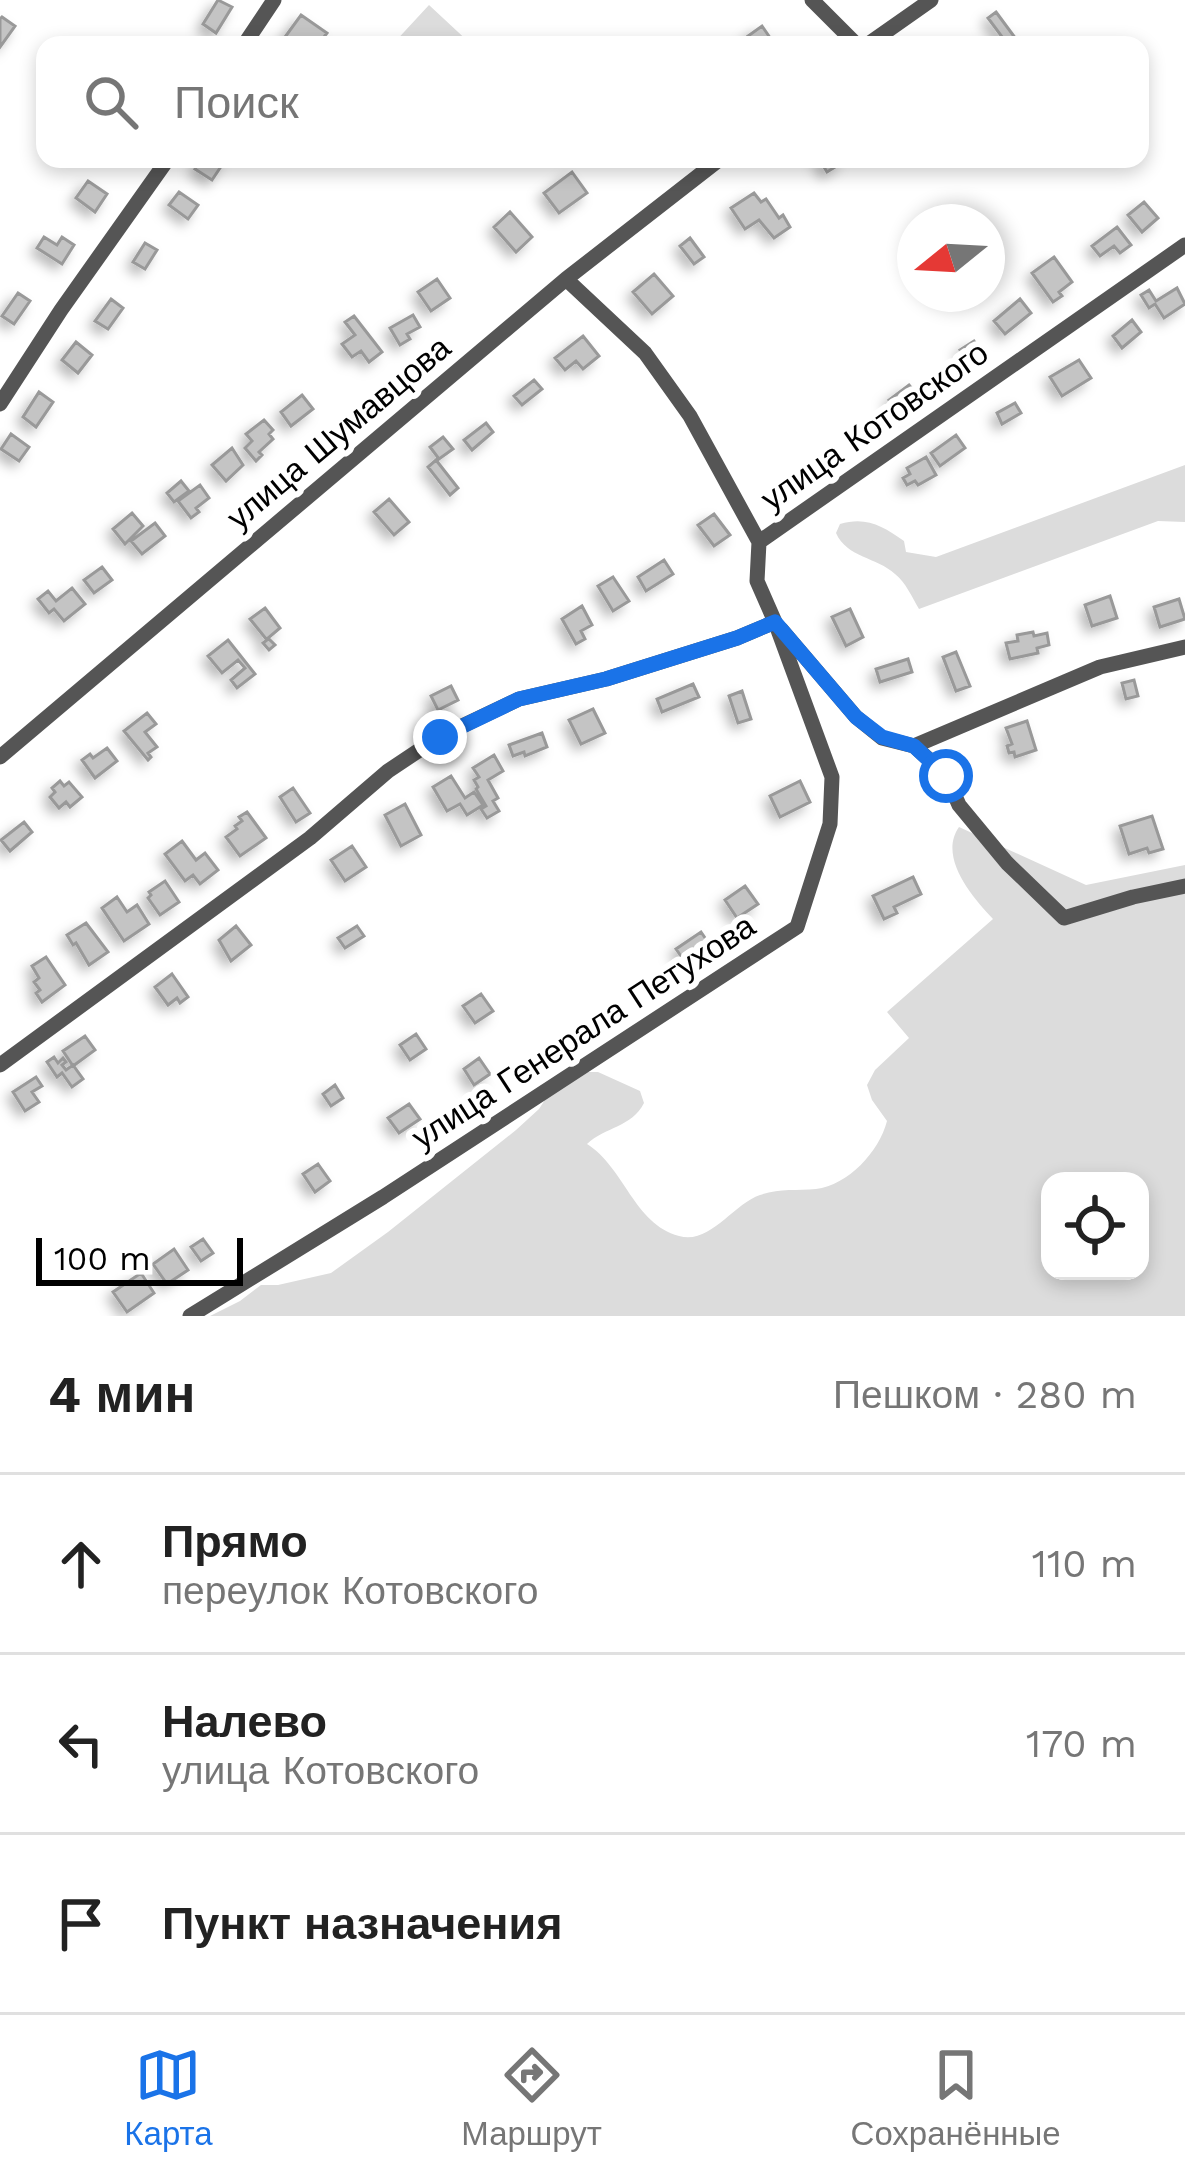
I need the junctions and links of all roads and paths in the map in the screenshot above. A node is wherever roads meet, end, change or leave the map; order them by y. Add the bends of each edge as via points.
1 (274, 0) edge
2 (812, 0) edge
3 (932, 0) edge
4 (250, 36) edge
5 (848, 36) edge
6 (880, 36) edge
7 (162, 168) edge
8 (708, 168) edge
9 (1185, 245) edge
10 (566, 279) junction
11 (0, 404) edge
12 (759, 542) junction
13 (775, 622) junction
14 (1185, 647) edge
15 (914, 746) junction
16 (0, 758) edge
17 (1185, 886) edge
18 (0, 1065) edge
19 (190, 1316) edge

1 - 4 street
2 - 5 street
3 - 6 street
7 - 11 street
8 - 10 street, улица Шумавцова
9 - 12 street, улица Котовского
10 - 12 street via 645,353
10 - 16 street, улица Шумавцова
12 - 13 street, улица Котовского via 757,581
13 - 15 street via 856,717 882,737
13 - 18 street via 519,699 440,737
13 - 19 street, улица Генерала Петухова via 832,777 830,824 797,928
14 - 15 street via 1100,667
15 - 17 street via 946,776 959,805 1007,863 1064,918

